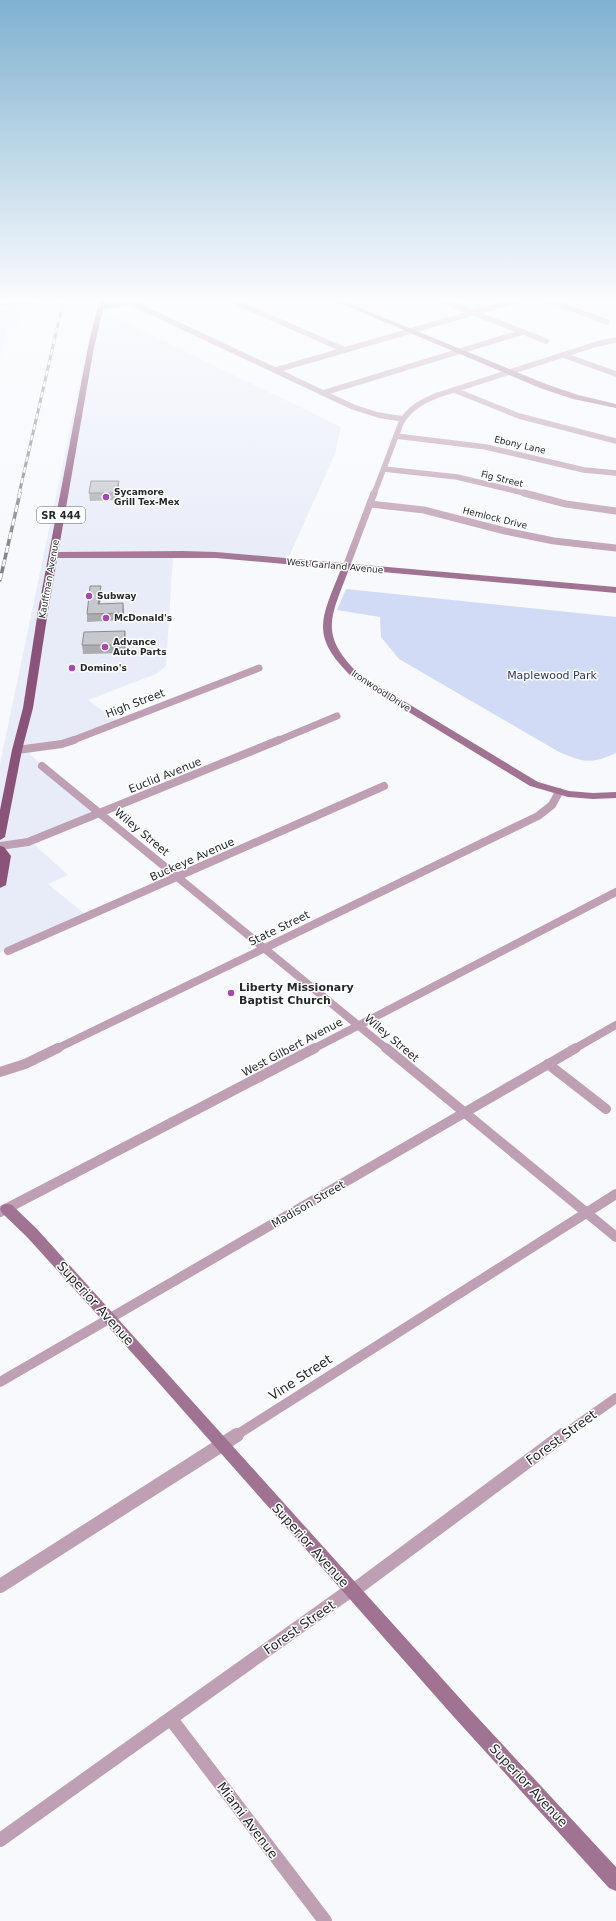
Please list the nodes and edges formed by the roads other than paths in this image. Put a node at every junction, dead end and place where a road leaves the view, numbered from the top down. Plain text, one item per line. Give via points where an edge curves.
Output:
1 (84, 388) edge
2 (314, 388) edge
3 (337, 388) edge
4 (461, 388) edge
5 (548, 388) edge
6 (454, 390) junction
7 (323, 392) junction
8 (616, 406) edge
9 (403, 419) junction
10 (396, 436) junction
11 (616, 441) edge
12 (384, 469) junction
13 (616, 473) edge
14 (370, 504) junction
15 (616, 511) edge
16 (616, 548) edge
17 (54, 555) junction
18 (346, 567) junction
19 (616, 590) edge
20 (259, 668) dead end
21 (337, 716) dead end
22 (17, 750) junction
23 (42, 766) dead end
24 (384, 786) dead end
25 (559, 792) junction
26 (616, 794) edge
27 (100, 813) junction
28 (0, 837) edge
29 (0, 847) edge
30 (177, 877) junction
31 (0, 885) edge
32 (616, 892) edge
33 (264, 948) junction
34 (8, 952) dead end
35 (616, 1025) edge
36 (359, 1026) junction
37 (548, 1064) junction
38 (0, 1072) edge
39 (606, 1109) dead end
40 (464, 1113) junction
41 (616, 1194) edge
42 (4, 1210) edge
43 (586, 1212) junction
44 (616, 1237) edge
45 (109, 1319) junction
46 (0, 1382) edge
47 (616, 1398) edge
48 (221, 1444) junction
49 (0, 1586) edge
50 (353, 1591) junction
51 (171, 1718) junction
52 (0, 1840) edge
53 (616, 1881) edge
54 (325, 1921) edge

1 - 17 main road, Kauffman Avenue / SR 444
2 - 7 street
3 - 7 street
4 - 6 street
5 - 8 street
6 - 9 street via 422,403
6 - 11 street via 519,416
7 - 9 street via 368,412
9 - 10 street, Ironwood Drive
10 - 12 street, Ironwood Drive
10 - 13 street, Ebony Lane via 486,447 584,470
12 - 14 street, Ironwood Drive
12 - 15 street, Fig Street via 457,478 566,504
14 - 16 street, Hemlock Drive via 424,510 554,541
14 - 18 street, Ironwood Drive
17 - 18 street, West Garland Avenue via 197,554
17 - 22 main road, Kauffman Avenue / SR 444 via 28,708
18 - 19 street, West Garland Avenue
18 - 25 street, Ironwood Drive via 326,619 330,647 342,664 364,683 527,781
20 - 22 street, High Street via 62,744
21 - 27 street, Euclid Avenue
22 - 28 main road, Kauffman Avenue / SR 444
23 - 27 street, Wiley Street
24 - 30 street, Buckeye Avenue
25 - 26 street, Ironwood Drive via 583,796
25 - 33 street, State Street via 552,805 538,816
27 - 29 street, Euclid Avenue via 28,842
27 - 30 street, Wiley Street
29 - 31 main road via 5,856
30 - 33 street, Wiley Street
30 - 34 street, Buckeye Avenue
32 - 36 street, West Gilbert Avenue
33 - 36 street, Wiley Street
33 - 38 street, State Street via 24,1064
35 - 37 street, Madison Street
36 - 40 street, Wiley Street
36 - 42 street, West Gilbert Avenue
37 - 39 street
37 - 40 street, Madison Street
40 - 43 street, Wiley Street
40 - 45 street, Madison Street
41 - 43 street, Vine Street
42 - 45 street, Superior Avenue via 32,1234
43 - 44 street, Wiley Street
43 - 48 street, Vine Street
45 - 46 street, Madison Street
45 - 48 street, Superior Avenue
47 - 50 street, Forest Street
48 - 49 street, Vine Street
48 - 50 street, Superior Avenue
50 - 51 street, Forest Street via 348,1592
50 - 53 street, Superior Avenue
51 - 52 street, Forest Street
51 - 54 street, Miami Avenue

